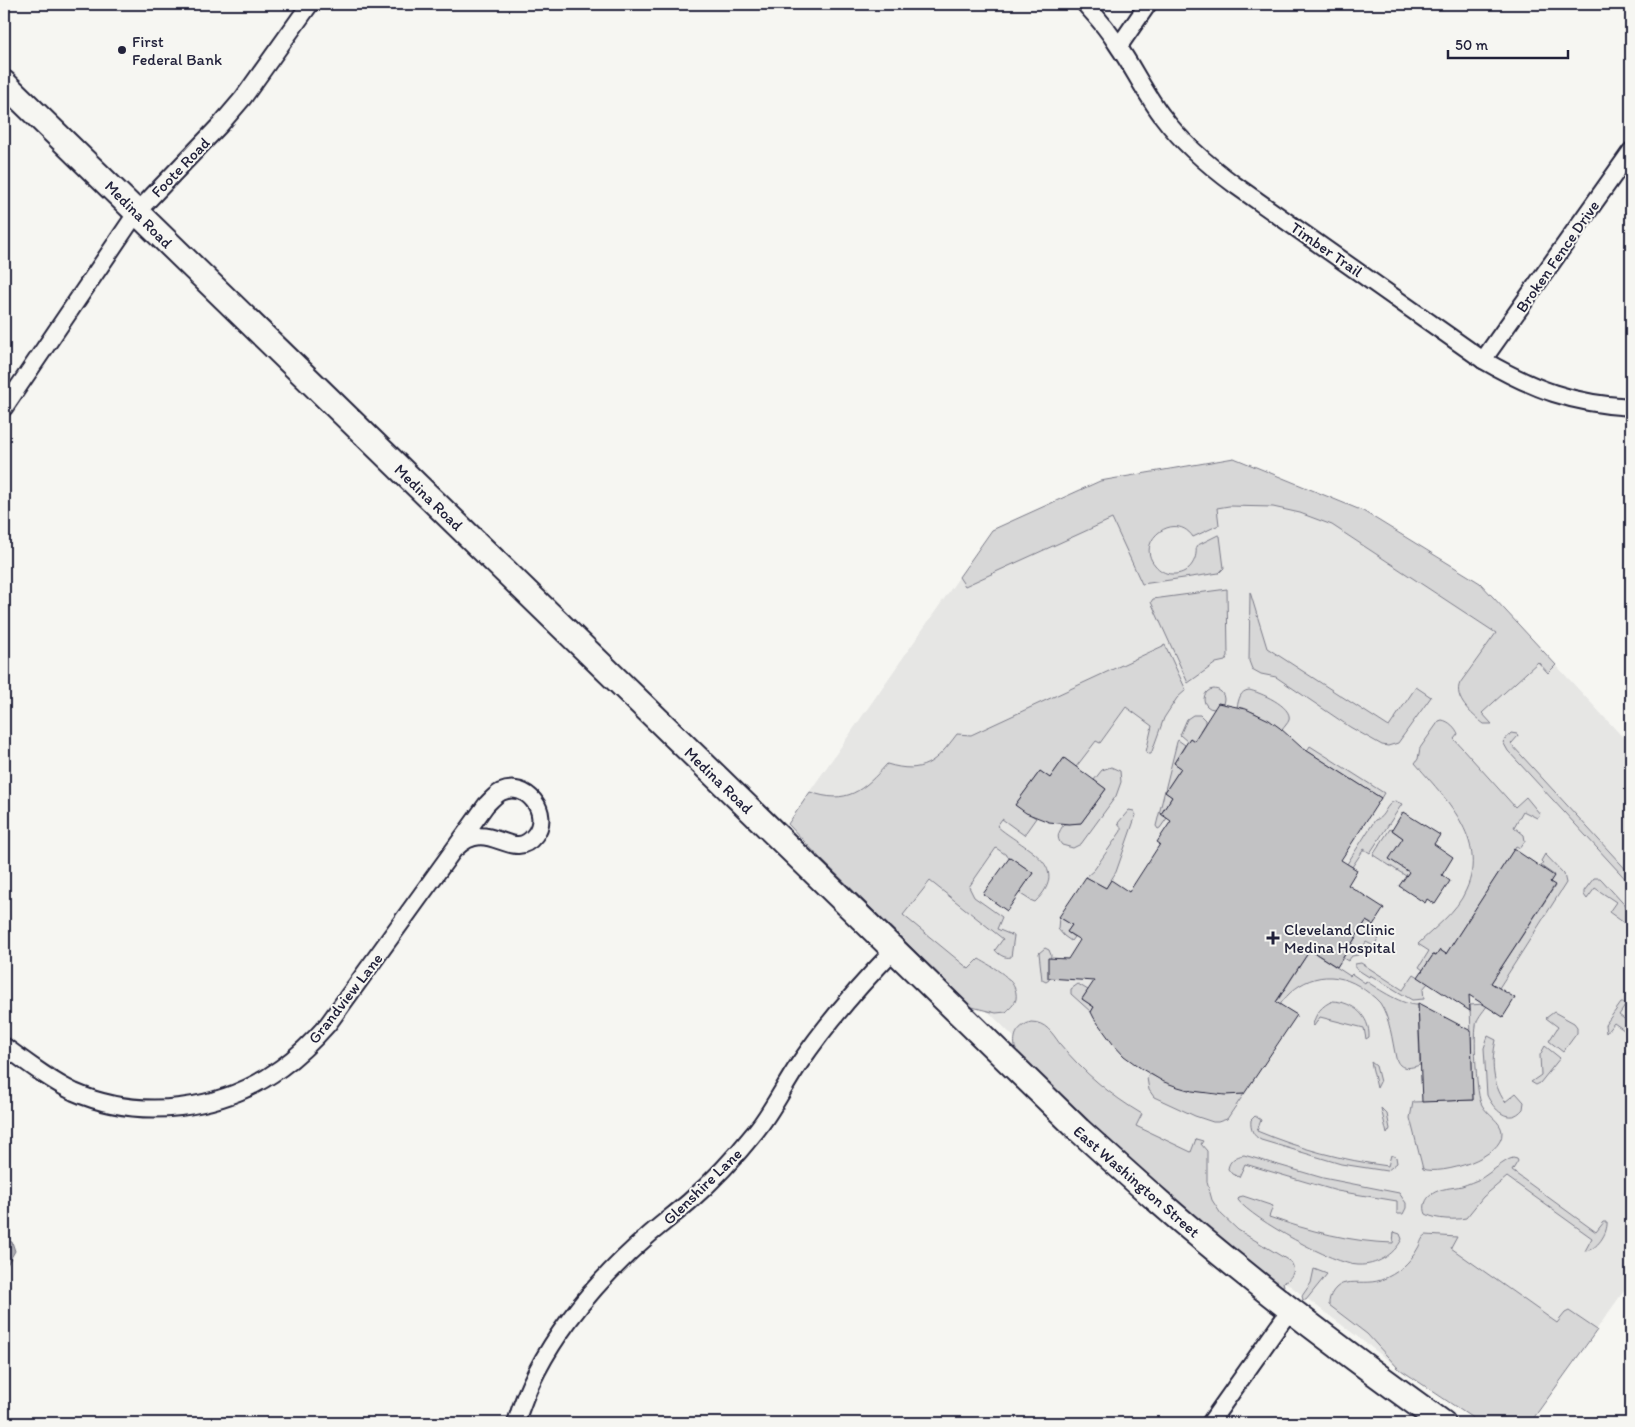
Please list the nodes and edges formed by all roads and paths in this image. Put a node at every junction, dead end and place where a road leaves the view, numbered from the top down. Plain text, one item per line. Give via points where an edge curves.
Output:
1 (310, 4) edge
2 (1085, 4) edge
3 (1148, 4) edge
4 (1119, 46) junction
5 (4, 83) edge
6 (1631, 151) edge
7 (137, 212) junction
8 (1484, 360) junction
9 (1631, 407) edge
10 (4, 408) edge
11 (456, 848) junction
12 (854, 911) joint
13 (894, 950) junction
14 (4, 1046) edge
15 (1290, 1310) junction
16 (516, 1423) edge
17 (1210, 1423) edge
18 (1443, 1423) edge

1 - 7 street, Foote Road via 243,98
2 - 4 street, Timber Trail
3 - 4 street
4 - 8 street, Timber Trail via 1163,117 1207,164
5 - 7 highway, Medina Road
6 - 8 street, Broken Fence Drive
7 - 10 street, Foote Road
7 - 12 highway, Medina Road
8 - 9 street, Timber Trail via 1512,377 1574,400
11 - 11 street, Grandview Lane via 473,835 485,835 506,844 526,842 540,826 538,806 523,792 502,792 486,805
11 - 14 street, Grandview Lane via 328,1024 307,1047 254,1085 202,1103 172,1108 123,1107 74,1091 47,1077
12 - 13 highway, East Washington Street
13 - 15 highway, East Washington Street via 1079,1130 1173,1214
13 - 16 street, Glenshire Lane via 832,1019 798,1065 769,1114 730,1161 631,1252 570,1319 535,1375
15 - 17 street
15 - 18 highway, East Washington Street

